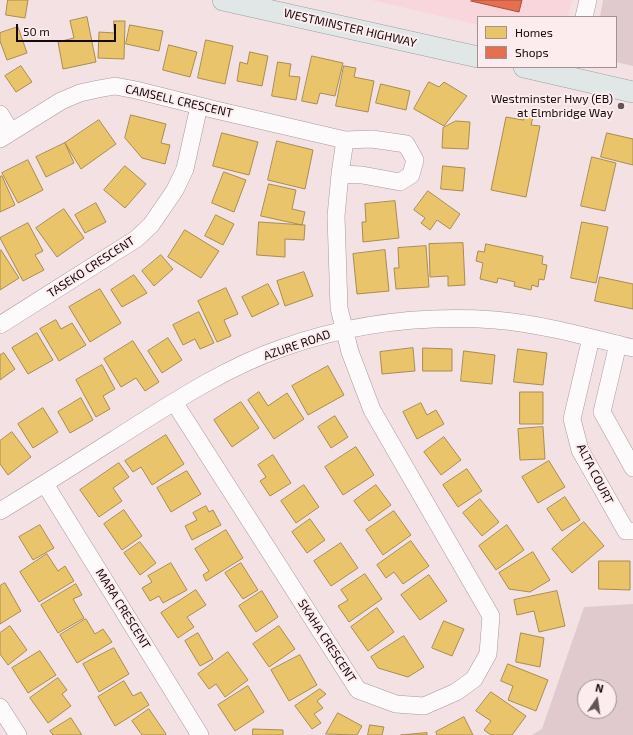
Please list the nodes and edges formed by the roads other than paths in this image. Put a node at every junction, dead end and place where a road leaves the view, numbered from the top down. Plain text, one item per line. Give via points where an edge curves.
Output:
1 (223, 0) edge
2 (588, 0) edge
3 (584, 16) edge
4 (477, 57) edge
5 (533, 68) edge
6 (571, 72) edge
7 (633, 92) edge
8 (199, 106) junction
9 (0, 114) edge
10 (6, 136) edge
11 (345, 140) junction
12 (340, 174) junction
13 (0, 325) edge
14 (344, 330) junction
15 (591, 338) junction
16 (625, 346) edge
17 (174, 402) junction
18 (633, 468) edge
19 (45, 484) junction
20 (0, 511) edge
21 (633, 531) edge
22 (0, 707) edge
23 (18, 735) edge
24 (200, 735) edge

1 - 4 main road, WESTMINSTER HIGHWAY
2 - 3 street
5 - 6 main road
6 - 7 main road
8 - 10 street, CAMSELL CRESCENT via 115,86 80,93 61,101
8 - 11 street, CAMSELL CRESCENT
8 - 13 street, TASEKO CRESCENT via 185,169 151,225 136,239
9 - 10 street
11 - 12 street
11 - 12 street, CAMSELL CRESCENT via 372,139 406,144 415,160 411,175 400,182
12 - 14 street via 336,216 337,268 339,308
14 - 15 street, AZURE ROAD via 413,320 464,318 530,325
14 - 17 street, AZURE ROAD via 280,348 232,370
14 - 17 street, SKAHA CRESCENT via 356,371 372,410 491,616 488,654 474,679 456,692 424,706 396,704 358,690
15 - 16 street, AZURE ROAD
15 - 21 street, ALTA COURT via 572,419 580,450 626,531
16 - 18 street via 602,412
17 - 19 street, AZURE ROAD
19 - 20 street, AZURE ROAD
19 - 24 street, MARA CRESCENT
22 - 23 street

